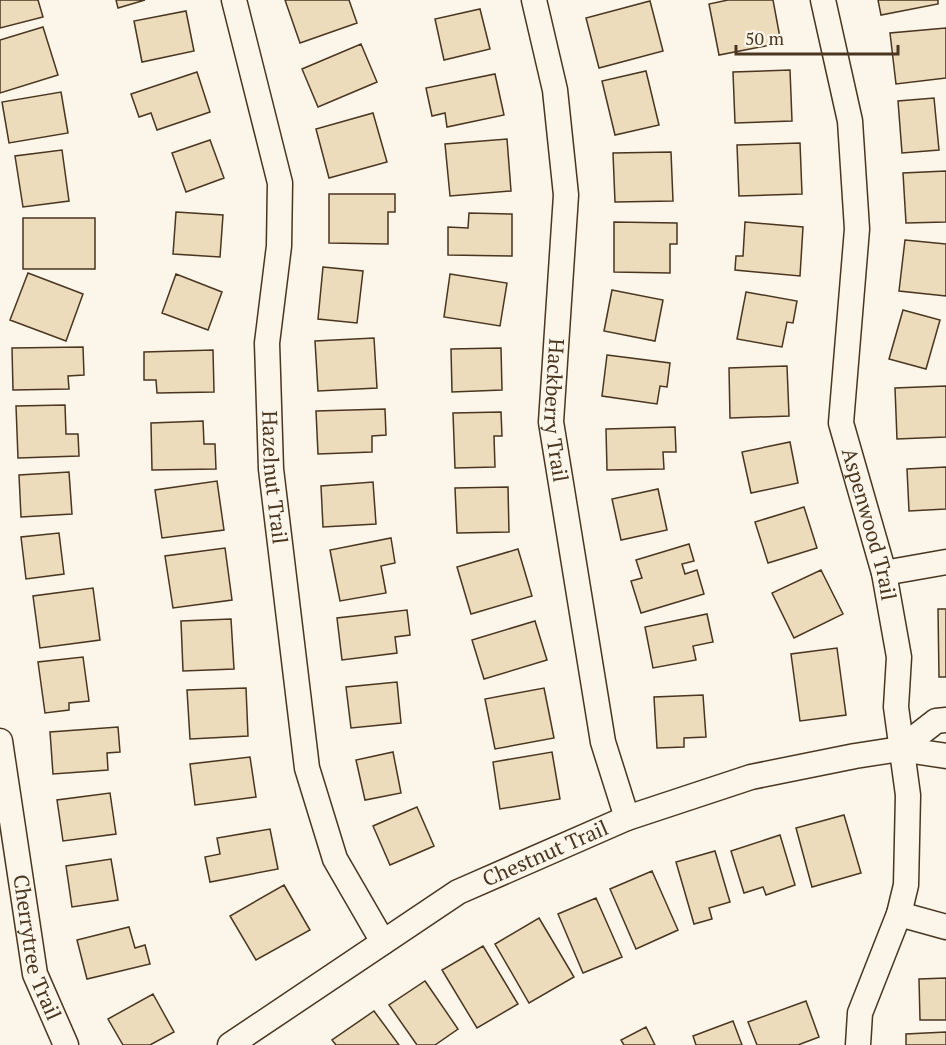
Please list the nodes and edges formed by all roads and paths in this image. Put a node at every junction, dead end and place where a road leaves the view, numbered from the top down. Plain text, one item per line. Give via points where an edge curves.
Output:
1 (234, 0) edge
2 (534, 0) edge
3 (823, 0) edge
4 (946, 562) edge
5 (884, 573) junction
6 (946, 720) edge
7 (0, 741) edge
8 (900, 749) junction
9 (946, 756) edge
10 (4, 790) edge
11 (627, 818) junction
12 (899, 914) junction
13 (946, 927) edge
14 (383, 942) junction
15 (66, 1045) edge
16 (230, 1045) edge
17 (858, 1045) edge

1 - 14 street, Hazelnut Trail via 280,183 279,246 267,343 271,469 307,768 334,859
2 - 11 street, Hackberry Trail via 555,90 566,195 551,422 603,742
3 - 5 street, Aspenwood Trail via 850,121 857,229 841,423
4 - 5 street
5 - 8 street, Aspenwood Trail via 899,657 896,707
6 - 8 street, Chestnut Trail via 936,721
7 - 10 street, Cherrytree Trail
8 - 9 street, Chestnut Trail
8 - 11 street, Chestnut Trail via 751,777
8 - 12 street, Aspenwood Trail via 908,795 908,849
10 - 15 street, Cherrytree Trail via 35,974
11 - 14 street, Chestnut Trail via 458,892
12 - 13 street
12 - 17 street, Aspenwood Trail via 860,1013
14 - 16 street, Chestnut Trail

